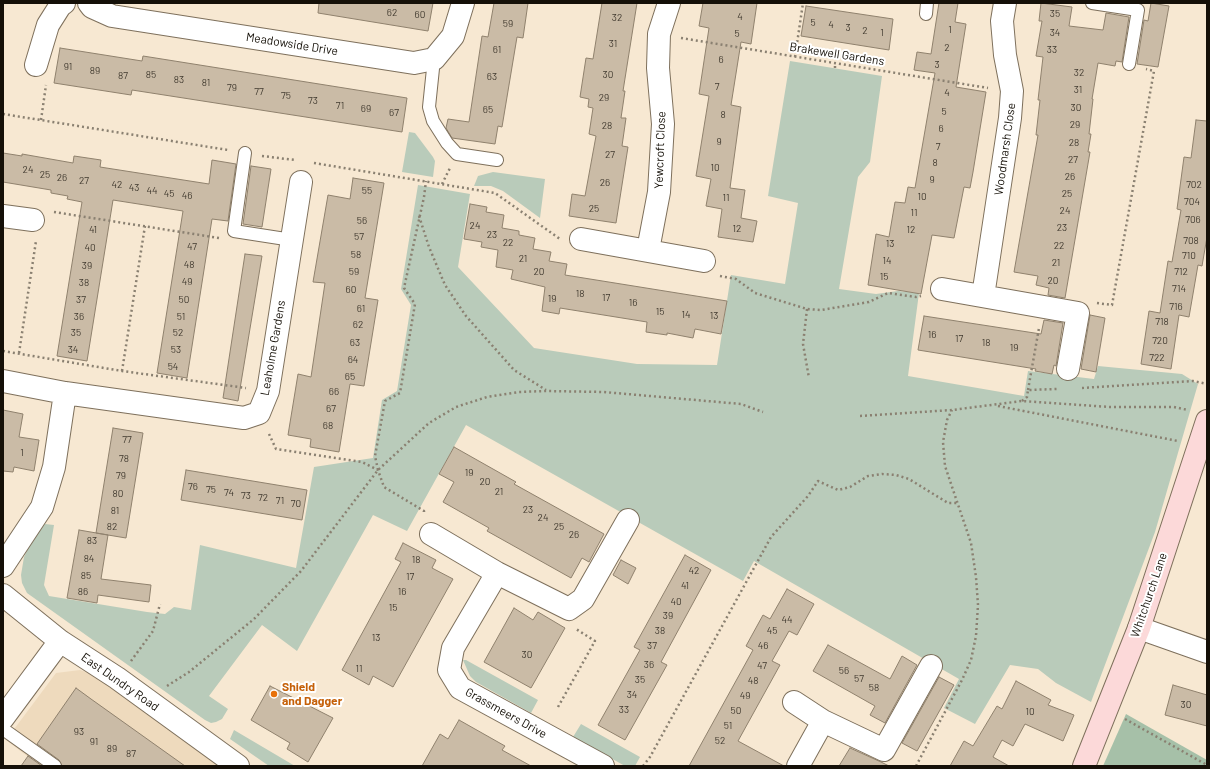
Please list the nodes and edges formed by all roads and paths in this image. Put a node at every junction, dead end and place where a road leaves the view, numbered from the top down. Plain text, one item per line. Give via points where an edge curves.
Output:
1 (64, 3) edge
2 (89, 3) edge
3 (463, 3) edge
4 (668, 3) edge
5 (803, 3) edge
6 (1005, 3) edge
7 (1092, 3) edge
8 (659, 34) junction
9 (795, 57) junction
10 (434, 59) junction
11 (36, 64) joint
12 (835, 64) junction
13 (1129, 64) joint
14 (835, 68) dead end
15 (1012, 91) junction
16 (41, 120) dead end
17 (245, 153) dead end
18 (497, 160) dead end
19 (426, 181) dead end
20 (301, 182) dead end
21 (3, 216) edge
22 (419, 216) junction
23 (33, 220) junction
24 (145, 226) junction
25 (234, 231) junction
26 (581, 239) dead end
27 (292, 240) junction
28 (648, 250) junction
29 (704, 261) joint
30 (942, 290) joint
31 (983, 296) junction
32 (1043, 306) junction
33 (807, 309) junction
34 (1078, 312) junction
35 (3, 351) edge
36 (19, 353) junction
37 (122, 371) junction
38 (809, 378) dead end
39 (1071, 379) joint
40 (3, 382) edge
41 (1207, 384) edge
42 (1059, 389) dead end
43 (1028, 390) junction
44 (268, 391) junction
45 (546, 391) junction
46 (65, 393) junction
47 (1022, 402) junction
48 (996, 405) junction
49 (952, 410) junction
50 (1188, 410) dead end
51 (763, 412) dead end
52 (259, 413) junction
53 (860, 416) dead end
54 (1207, 421) edge
55 (1200, 445) junction
56 (378, 470) junction
57 (958, 503) junction
58 (628, 520) dead end
59 (431, 534) joint
60 (3, 566) edge
61 (497, 572) junction
62 (3, 595) edge
63 (160, 604) dead end
64 (569, 609) junction
65 (1139, 628) junction
66 (60, 641) junction
67 (1207, 652) edge
68 (930, 666) dead end
69 (117, 678) junction
70 (146, 699) junction
71 (794, 702) dead end
72 (558, 707) dead end
73 (1107, 709) junction
74 (3, 718) edge
75 (823, 721) junction
76 (3, 729) edge
77 (1207, 765) edge
78 (55, 766) edge
79 (238, 766) edge
80 (603, 766) edge
81 (643, 766) edge
82 (798, 766) edge
83 (916, 766) edge
84 (1084, 766) edge

1 - 11 street via 48,25
2 - 10 street, Meadowside Drive via 92,7 112,16 414,63
3 - 10 street via 454,36
4 - 8 street, Yewcroft Close
5 - 9 path
6 - 15 street, Woodmarsh Close via 1002,21
7 - 13 lane via 1138,10
8 - 9 path, Brakewell Gardens
8 - 28 street, Yewcroft Close via 658,68 663,124 659,192
9 - 12 path, Brakewell Gardens
10 - 18 lane via 429,107 433,121 457,154
11 - 16 path via 47,77
12 - 14 path
12 - 15 path, Brakewell Gardens
13 - 34 path via 1154,72 1112,305 1087,301
15 - 31 street, Woodmarsh Close
17 - 25 lane
19 - 22 path
20 - 27 street, Leaholme Gardens
21 - 23 street
22 - 45 path via 445,285 466,316 514,370
22 - 56 path via 404,288 415,304 400,393 385,401 376,456
23 - 24 path via 40,210
23 - 36 path via 37,234
24 - 25 path via 222,239
24 - 37 path
25 - 27 lane
26 - 28 street
27 - 44 street, Leaholme Gardens
28 - 29 street
29 - 33 path via 711,274 736,279 755,293
30 - 31 street
30 - 33 path via 916,297 888,293 869,302 821,310
31 - 32 street
32 - 34 street
32 - 43 path
33 - 38 path via 803,344
34 - 39 street
35 - 36 path
36 - 37 path
37 - 44 path
39 - 41 path via 1193,381
40 - 46 street
42 - 43 path
43 - 47 path via 1027,397
44 - 52 street, Leaholme Gardens
45 - 51 path via 604,392 741,404
45 - 56 path via 487,397 456,407 429,423
46 - 52 street via 244,418
46 - 60 street via 54,468 42,507
47 - 48 path
47 - 50 path via 1110,407 1174,407
48 - 49 path
48 - 55 path
49 - 53 path
49 - 57 path via 947,420 943,442 946,466
52 - 56 path via 276,449 362,462
54 - 55 street, Whitchurch Lane
55 - 65 street, Whitchurch Lane
56 - 59 path via 384,487 424,511
56 - 70 path via 301,571 254,619 189,672
57 - 81 path via 948,503 896,474 868,476 850,487 838,490 818,481 771,537
57 - 83 path via 971,543 976,577 976,636 971,660 962,680
58 - 64 street via 583,599
59 - 61 street
61 - 64 street
61 - 80 street, Grassmeers Drive via 453,648 449,670 460,688
62 - 66 street, East Dundry Road
63 - 69 path via 153,631
64 - 72 path via 577,630 595,641
65 - 67 street
65 - 73 street, Whitchurch Lane
66 - 69 street, East Dundry Road
66 - 74 street
68 - 75 street via 884,750
69 - 70 street, East Dundry Road
70 - 79 street, East Dundry Road
71 - 75 street
73 - 77 path
73 - 84 street, Whitchurch Lane
75 - 82 street
76 - 78 lane

